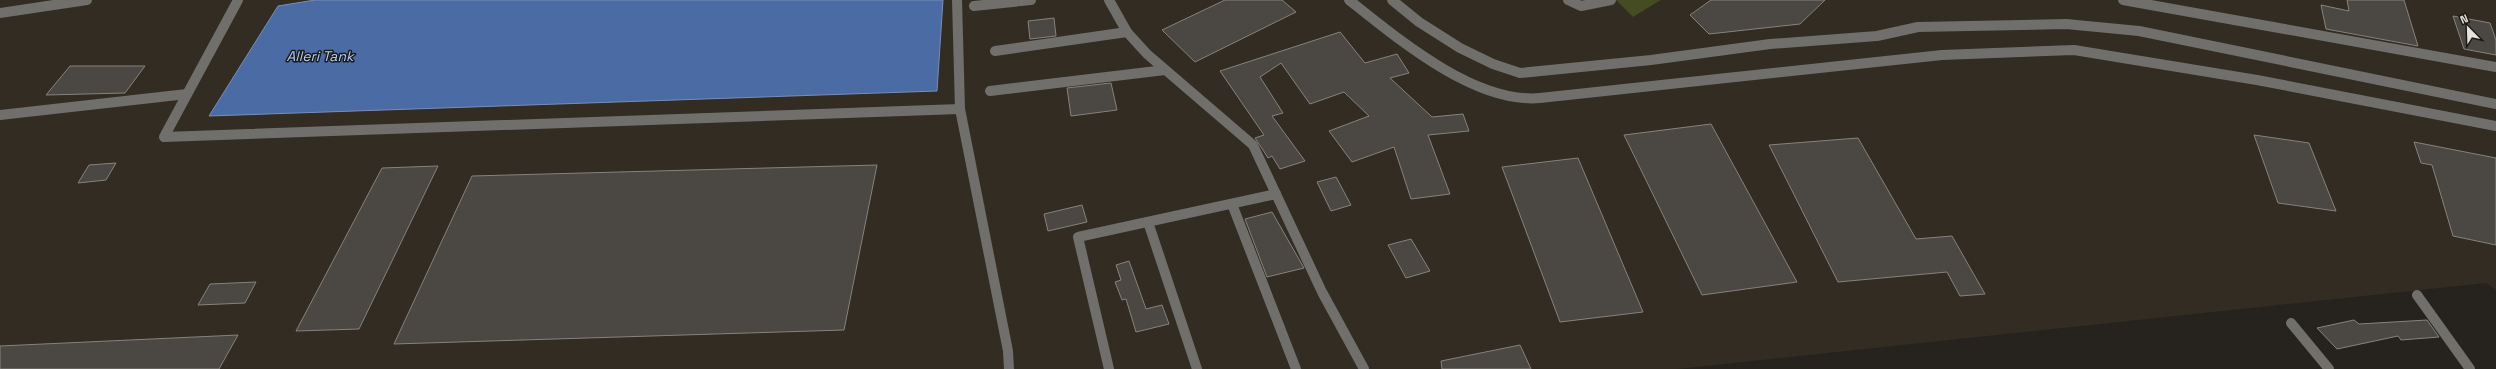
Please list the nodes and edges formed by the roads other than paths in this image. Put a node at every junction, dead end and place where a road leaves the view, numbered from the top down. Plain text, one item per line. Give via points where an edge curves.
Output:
1 (87, 0) edge
2 (238, 0) edge
3 (958, 0) edge
4 (1031, 0) edge
5 (1109, 0) edge
6 (1349, 0) edge
7 (1392, 0) edge
8 (1568, 0) edge
9 (1611, 0) edge
10 (2123, 0) edge
11 (974, 6) dead end
12 (0, 13) edge
13 (1127, 32) junction
14 (995, 51) dead end
15 (2496, 67) edge
16 (1165, 70) junction
17 (990, 91) dead end
18 (187, 94) junction
19 (2496, 104) edge
20 (960, 108) junction
21 (0, 115) edge
22 (2496, 126) edge
23 (1276, 194) junction
24 (1232, 204) junction
25 (1148, 222) junction
26 (2417, 294) dead end
27 (2291, 323) dead end
28 (1009, 369) edge
29 (1109, 369) edge
30 (1197, 369) edge
31 (1296, 369) edge
32 (1364, 369) edge
33 (2329, 369) edge
34 (2470, 369) edge

1 - 12 street
2 - 18 street
3 - 20 street
4 - 11 street
5 - 13 street
6 - 22 street via 1406,43 1446,68 1484,88 1516,98 1942,55 2074,50 2242,77
7 - 19 street via 1419,22 1460,48 1493,64 1520,73 1651,60 1770,44 1877,36 1918,26 2066,24 2139,31
8 - 9 street via 1581,6
10 - 15 street
13 - 14 street
13 - 16 street
16 - 17 street
16 - 23 street via 1253,145
18 - 20 street via 164,137
18 - 21 street
20 - 28 street via 1008,351
23 - 24 street
23 - 32 street via 1322,292
24 - 25 street
24 - 31 street
25 - 29 street via 1078,237
25 - 30 street
26 - 34 street
27 - 33 street

